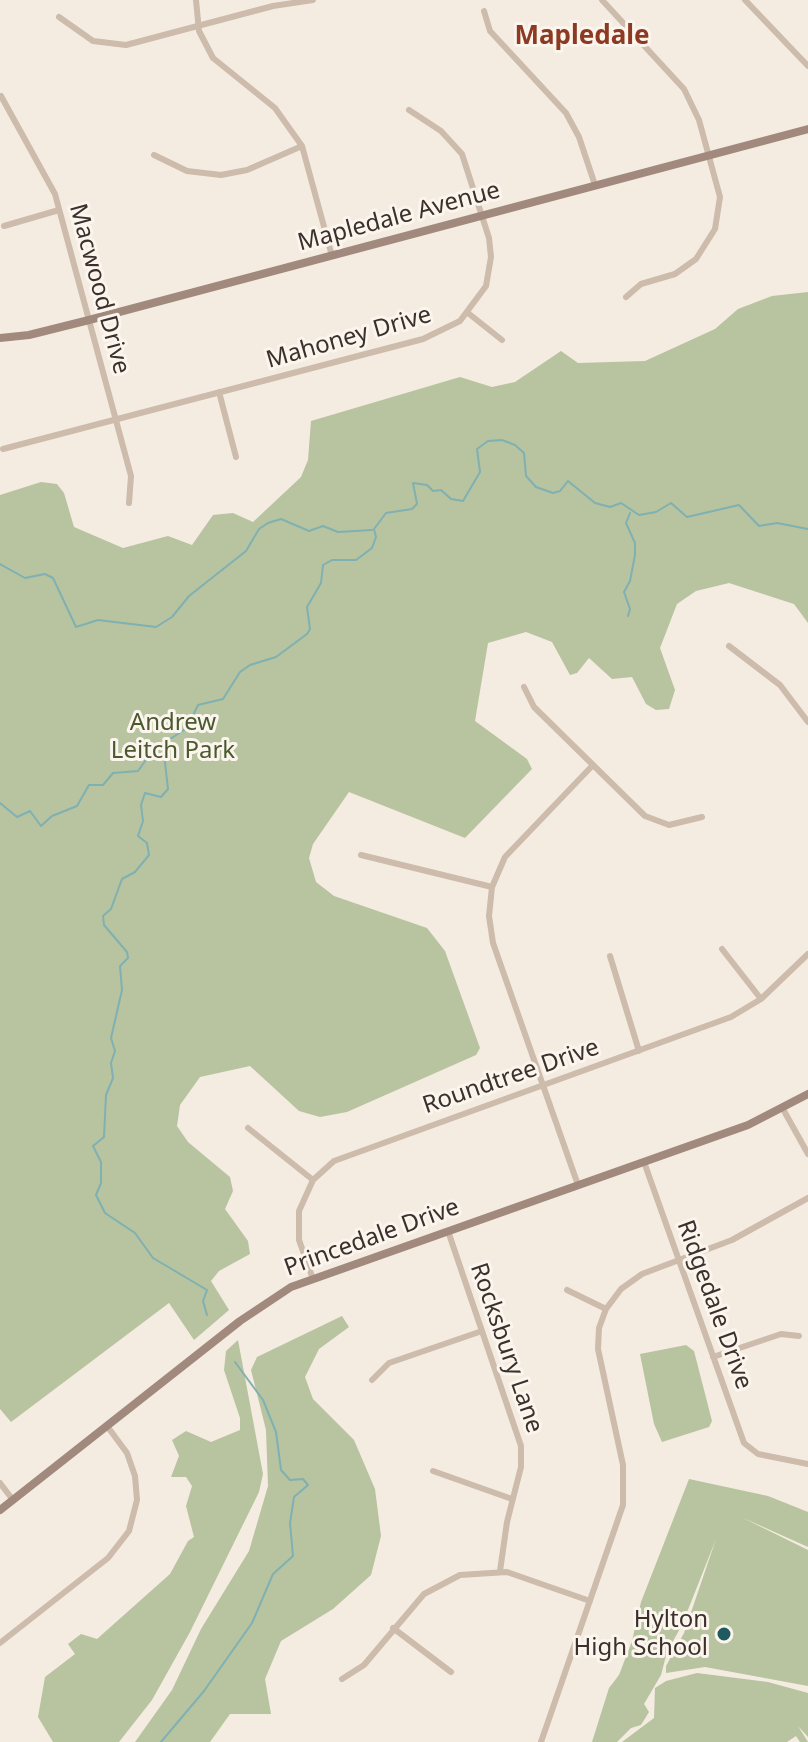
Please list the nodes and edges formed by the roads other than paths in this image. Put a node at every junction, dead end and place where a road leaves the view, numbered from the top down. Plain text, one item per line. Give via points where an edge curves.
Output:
1 (196, 0) edge
2 (313, 0) edge
3 (602, 0) edge
4 (745, 0) edge
5 (484, 11) dead end
6 (59, 17) dead end
7 (198, 27) junction
8 (808, 66) edge
9 (1, 96) edge
10 (409, 110) dead end
11 (808, 129) edge
12 (302, 146) junction
13 (154, 155) dead end
14 (709, 155) junction
15 (595, 185) junction
16 (59, 210) junction
17 (482, 216) junction
18 (4, 226) dead end
19 (332, 256) junction
20 (626, 297) dead end
21 (468, 313) junction
22 (89, 320) junction
23 (0, 338) edge
24 (502, 340) dead end
25 (219, 392) junction
26 (116, 419) junction
27 (3, 449) dead end
28 (236, 457) dead end
29 (129, 503) dead end
30 (729, 646) dead end
31 (524, 687) dead end
32 (808, 722) edge
33 (593, 765) junction
34 (702, 817) dead end
35 (361, 855) dead end
36 (492, 887) junction
37 (722, 949) dead end
38 (808, 954) edge
39 (610, 956) dead end
40 (761, 999) junction
41 (639, 1051) junction
42 (543, 1086) junction
43 (808, 1094) edge
44 (783, 1109) junction
45 (248, 1128) dead end
46 (808, 1154) edge
47 (644, 1162) junction
48 (313, 1180) junction
49 (578, 1185) junction
50 (808, 1198) edge
51 (448, 1231) junction
52 (679, 1260) junction
53 (313, 1279) junction
54 (567, 1290) dead end
55 (606, 1309) junction
56 (482, 1331) junction
57 (799, 1336) dead end
58 (713, 1357) junction
59 (372, 1380) dead end
60 (107, 1426) junction
61 (808, 1464) edge
62 (433, 1471) dead end
63 (0, 1483) edge
64 (512, 1499) junction
65 (13, 1500) junction
66 (0, 1510) edge
67 (500, 1571) junction
68 (590, 1601) junction
69 (393, 1628) junction
70 (0, 1643) edge
71 (451, 1672) dead end
72 (342, 1679) dead end
73 (541, 1742) edge

1 - 7 street
2 - 7 street
3 - 14 street via 684,89
4 - 8 street
5 - 15 street via 490,31 566,113
6 - 7 street via 87,38 117,45
7 - 12 street via 213,58 275,108
9 - 16 street, Macwood Drive via 51,184
10 - 17 street, Mahoney Drive via 441,131 462,154
11 - 14 street, Mapledale Avenue
12 - 13 street via 247,170 221,175 187,171
12 - 19 street
14 - 15 street, Mapledale Avenue
14 - 20 street via 720,197 711,240 686,268 641,284
15 - 17 street, Mapledale Avenue
16 - 18 street
16 - 22 street, Macwood Drive
17 - 19 street, Mapledale Avenue
17 - 21 street, Mahoney Drive via 490,269 483,292
19 - 22 street, Mapledale Avenue
21 - 24 street
21 - 25 street, Mahoney Drive via 449,329 423,339
22 - 23 street, Mapledale Avenue
22 - 26 street, Macwood Drive
25 - 26 street, Mahoney Drive
25 - 28 street
26 - 27 street, Mahoney Drive
26 - 29 street, Macwood Drive via 131,476
30 - 32 street via 780,685
31 - 33 street via 534,707
33 - 34 street via 650,820 674,825
33 - 36 street via 509,852
35 - 36 street
36 - 42 street via 493,943
37 - 40 street
38 - 40 street, Roundtree Drive
39 - 41 street
40 - 41 street, Roundtree Drive via 731,1017
41 - 42 street, Roundtree Drive
42 - 48 street, Roundtree Drive via 345,1155
42 - 49 street
43 - 44 street, Princedale Drive
44 - 46 street
44 - 47 street, Princedale Drive
45 - 48 street
47 - 49 street, Princedale Drive
47 - 52 street, Ridgedale Drive
48 - 53 street via 298,1222
49 - 51 street, Princedale Drive
50 - 52 street via 732,1240
51 - 53 street, Princedale Drive
51 - 56 street, Rocksbury Lane
52 - 55 street via 631,1280
52 - 58 street, Ridgedale Drive
53 - 60 street, Princedale Drive via 263,1303
54 - 55 street
55 - 68 street via 598,1349 625,1492
56 - 59 street via 389,1363
56 - 64 street, Rocksbury Lane via 521,1446
57 - 58 street via 776,1335
58 - 61 street, Ridgedale Drive via 742,1440 758,1454
60 - 65 street, Princedale Drive
60 - 70 street via 127,1453 135,1476 137,1500 129,1531 108,1558
62 - 64 street
63 - 65 street
64 - 67 street, Rocksbury Lane
65 - 66 street, Princedale Drive
67 - 68 street
67 - 69 street via 467,1573 438,1584
68 - 73 street
69 - 71 street
69 - 72 street via 364,1665

